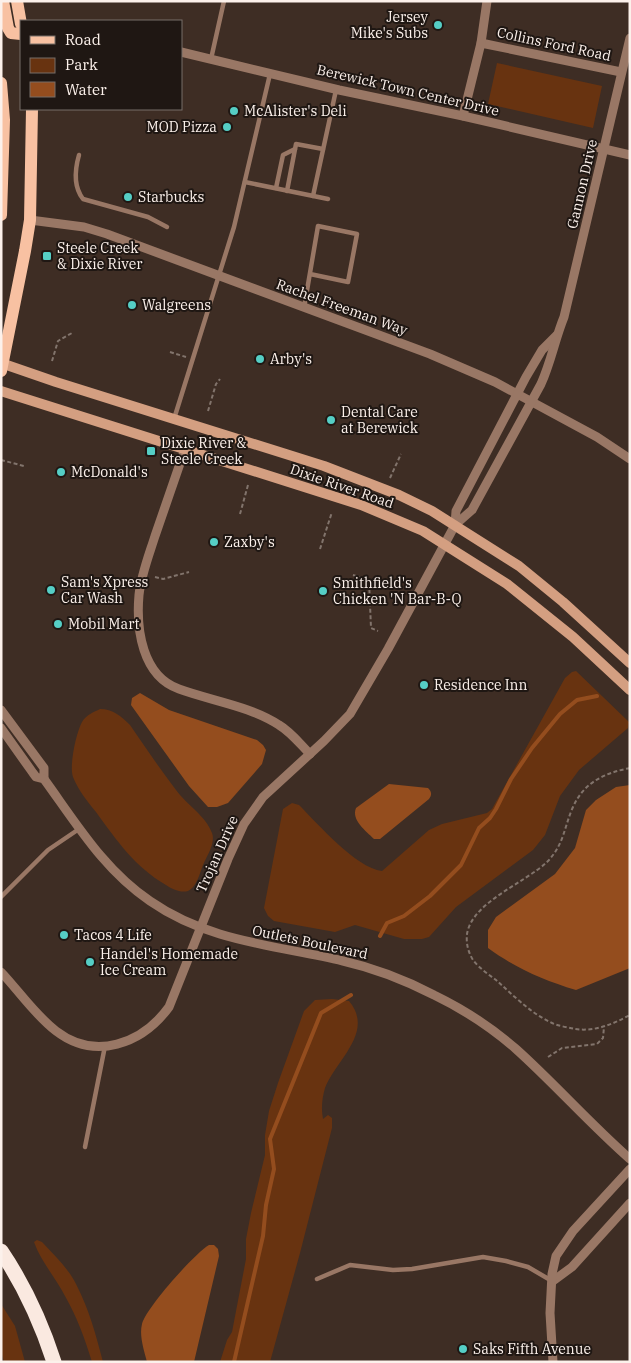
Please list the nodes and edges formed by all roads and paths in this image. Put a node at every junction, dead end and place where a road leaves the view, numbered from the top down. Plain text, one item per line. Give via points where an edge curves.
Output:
1 (3, 1) edge
2 (17, 1) edge
3 (224, 1) edge
4 (487, 1) edge
5 (20, 20) edge
6 (20, 34) edge
7 (630, 38) edge
8 (481, 43) junction
9 (182, 52) edge
10 (211, 59) junction
11 (620, 72) junction
12 (270, 73) junction
13 (1, 83) edge
14 (336, 89) junction
15 (32, 110) edge
16 (463, 116) junction
17 (295, 149) junction
18 (323, 149) junction
19 (604, 150) junction
20 (79, 155) dead end
21 (630, 155) edge
22 (245, 182) junction
23 (276, 188) junction
24 (287, 191) junction
25 (313, 196) junction
26 (328, 199) dead end
27 (1, 215) edge
28 (30, 220) junction
29 (167, 227) dead end
30 (310, 274) junction
31 (218, 276) junction
32 (304, 308) junction
33 (72, 333) dead end
34 (557, 335) junction
35 (170, 352) dead end
36 (186, 357) dead end
37 (52, 361) dead end
38 (2, 366) edge
39 (220, 379) dead end
40 (1, 392) edge
41 (517, 395) junction
42 (531, 402) junction
43 (208, 411) dead end
44 (174, 419) junction
45 (185, 449) junction
46 (401, 454) dead end
47 (630, 459) edge
48 (1, 460) edge
49 (24, 466) dead end
50 (390, 478) dead end
51 (248, 485) dead end
52 (332, 512) dead end
53 (240, 514) dead end
54 (453, 529) junction
55 (445, 544) junction
56 (320, 548) dead end
57 (190, 572) dead end
58 (354, 575) dead end
59 (156, 577) dead end
60 (378, 630) dead end
61 (630, 663) edge
62 (630, 690) edge
63 (1, 710) edge
64 (1, 728) edge
65 (310, 754) junction
66 (630, 768) edge
67 (44, 779) junction
68 (79, 828) junction
69 (1, 897) edge
70 (200, 928) junction
71 (1, 972) edge
72 (630, 1016) edge
73 (604, 1027) junction
74 (105, 1045) junction
75 (548, 1057) dead end
76 (85, 1147) dead end
77 (630, 1159) edge
78 (630, 1168) edge
79 (630, 1203) edge
80 (1, 1251) edge
81 (317, 1279) dead end
82 (553, 1282) junction
83 (54, 1362) edge
84 (554, 1362) edge

1 - 6 main road via 8,28 11,33
2 - 5 main road
3 - 10 lane
4 - 8 street
7 - 11 street, Gannon Drive
8 - 11 street, Collins Ford Road
8 - 16 street
9 - 10 street, Berewick Town Center Drive
10 - 12 street, Berewick Town Center Drive
11 - 19 street, Gannon Drive
12 - 14 street, Berewick Town Center Drive
12 - 22 lane
13 - 27 main road via 4,120
14 - 16 street, Berewick Town Center Drive
14 - 18 lane
15 - 28 main road
16 - 19 street, Berewick Town Center Drive
17 - 18 lane via 296,144
17 - 23 lane via 283,155
17 - 24 lane
18 - 25 lane
19 - 21 street, Berewick Town Center Drive
19 - 34 street, Gannon Drive
20 - 29 lane via 76,184 83,199 148,217
22 - 23 lane
22 - 31 lane
23 - 24 lane
24 - 25 lane
25 - 26 lane
28 - 31 street, Rachel Freeman Way via 92,229
28 - 38 main road
30 - 30 lane via 318,226 357,234 348,282
30 - 32 lane
31 - 32 street, Rachel Freeman Way
31 - 44 lane
32 - 41 street, Rachel Freeman Way via 430,354
33 - 37 path via 58,341
34 - 41 street, Gannon Drive via 542,350
34 - 42 street, Gannon Drive via 550,364
35 - 36 path
38 - 44 street, Dixie River Road
39 - 43 path
40 - 45 street, Dixie River Road
41 - 42 street, Rachel Freeman Way
41 - 54 street, Gannon Drive via 456,511
42 - 47 street, Rachel Freeman Way
42 - 54 street, Gannon Drive via 472,510
44 - 54 street, Dixie River Road via 324,466 432,511
45 - 55 street, Dixie River Road via 361,505 423,531
45 - 65 street via 139,593 145,654 168,684 259,714 281,726
46 - 50 path
48 - 49 path
51 - 53 path
52 - 56 path
54 - 55 street, Trojan Drive
54 - 61 street, Dixie River Road via 519,566
55 - 62 street, Dixie River Road via 507,584 573,637
55 - 65 street, Trojan Drive via 350,714
57 - 59 path via 163,579
58 - 60 path via 369,580 370,628
63 - 67 street, Outlets Boulevard via 44,768
64 - 67 street, Outlets Boulevard via 32,773
65 - 70 street, Trojan Drive via 263,797 250,814
66 - 73 path via 603,776 583,792 572,808 565,835 554,853 533,873 481,909 467,935 470,954 478,965 543,1019 577,1029
67 - 68 street, Outlets Boulevard
68 - 69 lane via 48,850
68 - 70 street, Outlets Boulevard via 109,866 139,892
70 - 74 street, Trojan Drive via 172,1001 162,1017 137,1037
70 - 77 street, Outlets Boulevard via 244,942 367,967 436,995 514,1048
71 - 74 street, Trojan Drive via 59,1033 76,1041
72 - 73 path
73 - 75 path via 597,1044 562,1048
74 - 76 lane
78 - 82 street via 566,1240 556,1256
79 - 82 street via 572,1267
80 - 83 highway via 27,1294
81 - 82 lane via 350,1265 412,1269 483,1257 528,1267
82 - 84 street via 550,1313

